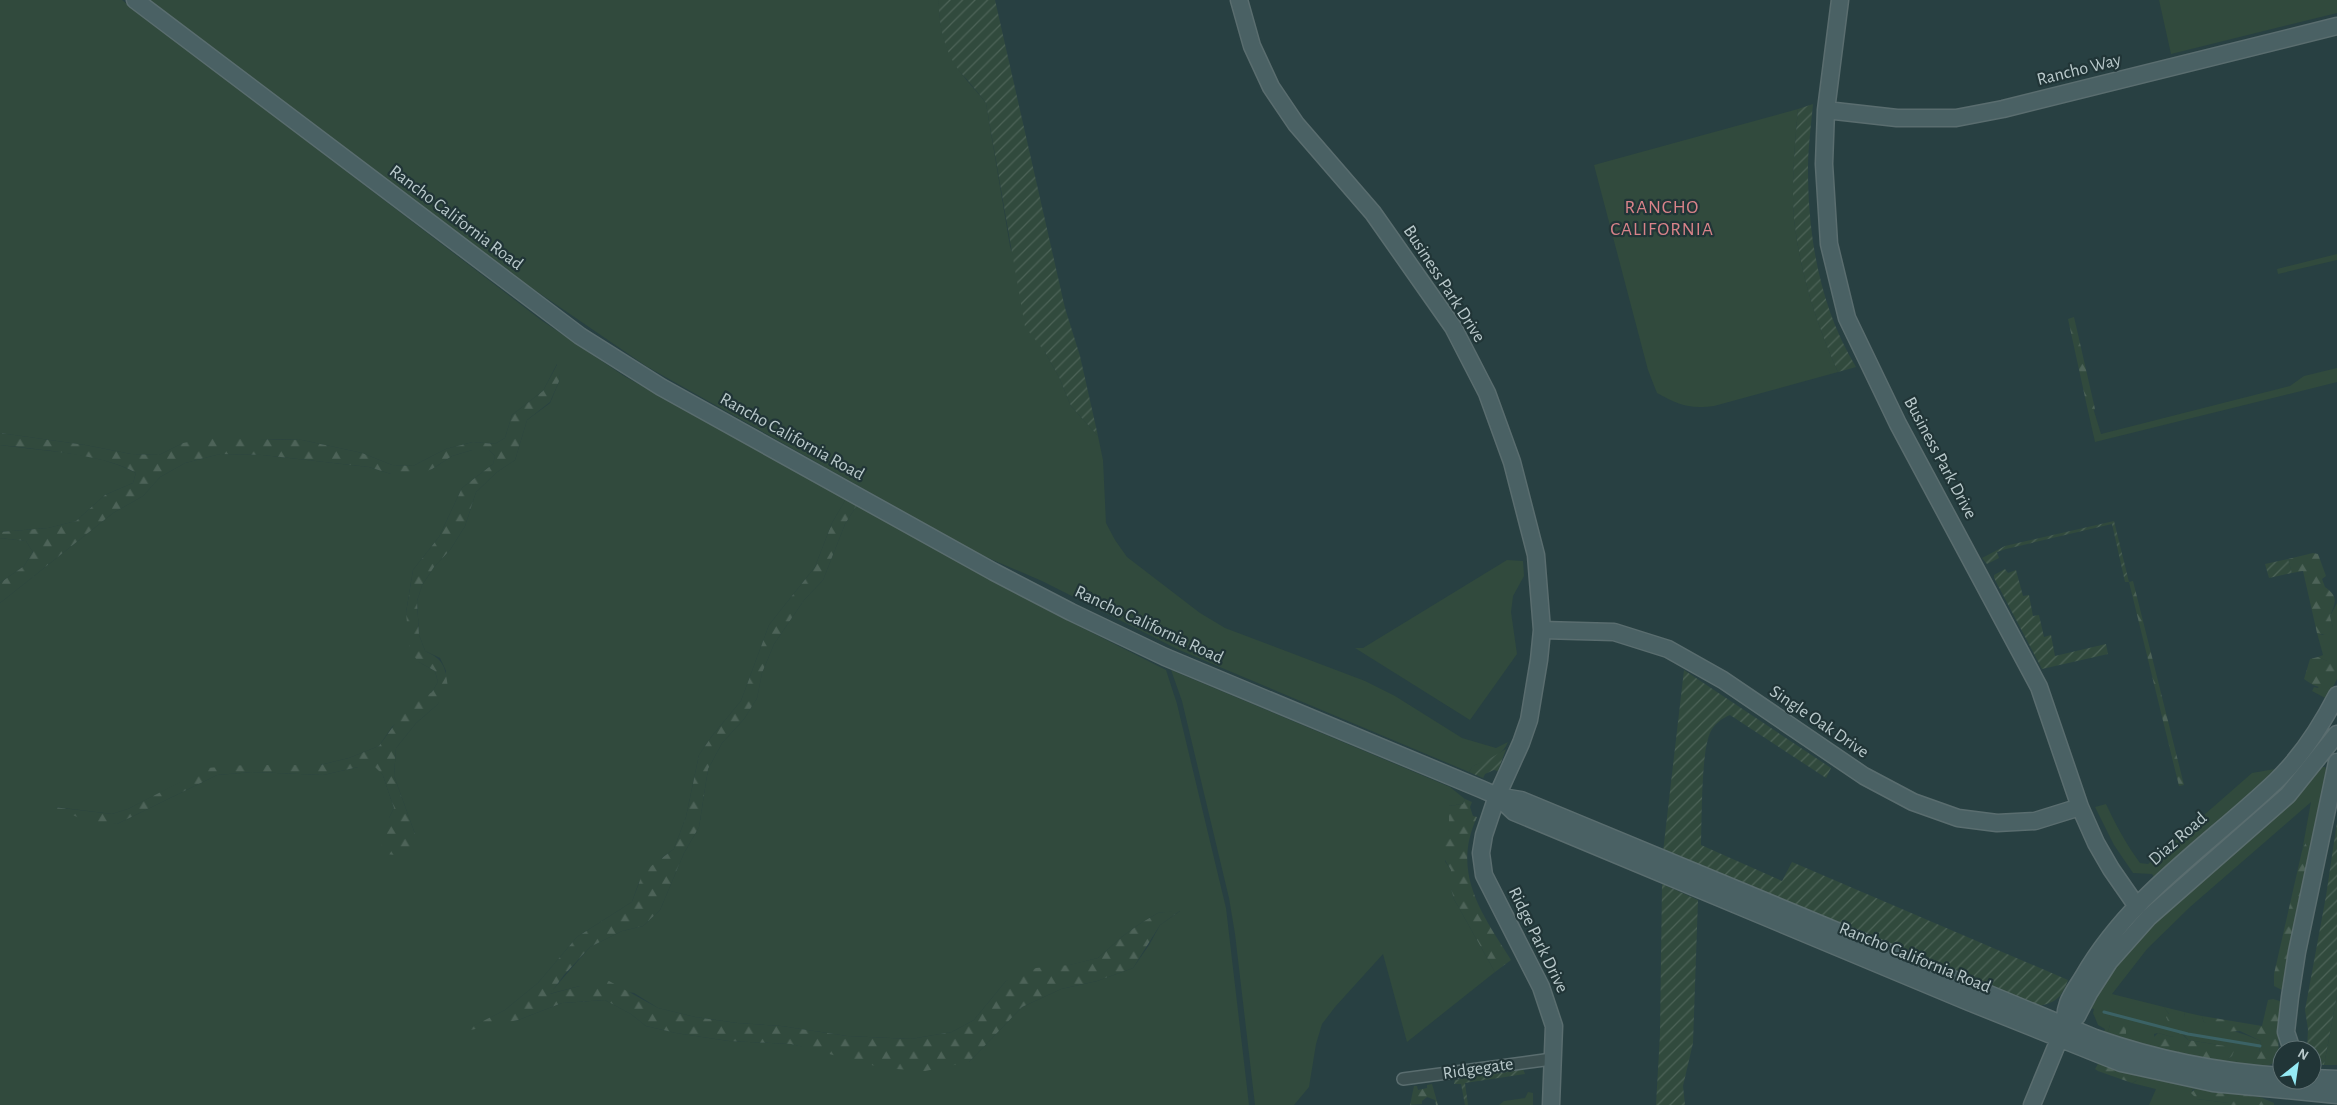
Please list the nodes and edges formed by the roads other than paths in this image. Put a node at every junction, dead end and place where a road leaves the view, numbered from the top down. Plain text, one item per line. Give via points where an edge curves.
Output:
1 (135, 0) edge
2 (1239, 0) edge
3 (1840, 0) edge
4 (2337, 26) edge
5 (1826, 110) junction
6 (1542, 630) junction
7 (2337, 695) edge
8 (2337, 734) edge
9 (2337, 762) edge
10 (1497, 796) junction
11 (2080, 807) junction
12 (2136, 904) junction
13 (2062, 1032) junction
14 (2289, 1040) edge
15 (1552, 1059) junction
16 (2272, 1075) edge
17 (1403, 1079) dead end
18 (2337, 1080) edge
19 (2322, 1081) edge
20 (2272, 1084) edge
21 (2322, 1085) edge
22 (2337, 1095) edge
23 (1551, 1105) edge
24 (2032, 1105) edge

1 - 10 main road, Rancho California Road via 580,336 661,388 994,572 1165,658
2 - 6 main road, Business Park Drive via 1252,46 1270,87 1296,124 1373,213 1416,273 1453,327 1487,393 1512,462 1536,555
3 - 5 main road, Business Park Drive
4 - 5 main road, Rancho Way via 1956,118 1897,118
5 - 11 main road, Business Park Drive via 1824,164 1829,244 1847,318 1898,424 2039,687
6 - 10 main road, Business Park Drive via 1529,720
6 - 11 main road, Single Oak Drive via 1614,632 1668,649 1724,680 1864,776 1913,802 1958,818 1997,823 2035,821
7 - 12 main road, Diaz Road via 2310,741 2277,780
8 - 13 main road via 2288,795 2148,916 2109,962 2077,1016
9 - 14 main road via 2293,979 2286,1032
10 - 13 main road, Rancho California Road via 1514,812
10 - 15 main road, Ridge Park Drive via 1481,853 1484,875 1541,986 1554,1026
11 - 12 main road, Business Park Drive via 2111,869
12 - 13 main road, Diaz Road via 2093,958 2064,1010
13 - 16 main road, Rancho California Road via 2095,1038 2150,1055
13 - 20 main road, Rancho California Road via 2121,1063 2230,1086
13 - 24 main road
15 - 17 street, Ridgegate
15 - 23 main road, Ridge Park Drive
18 - 19 main road, Rancho California Road
21 - 22 main road, Rancho California Road

